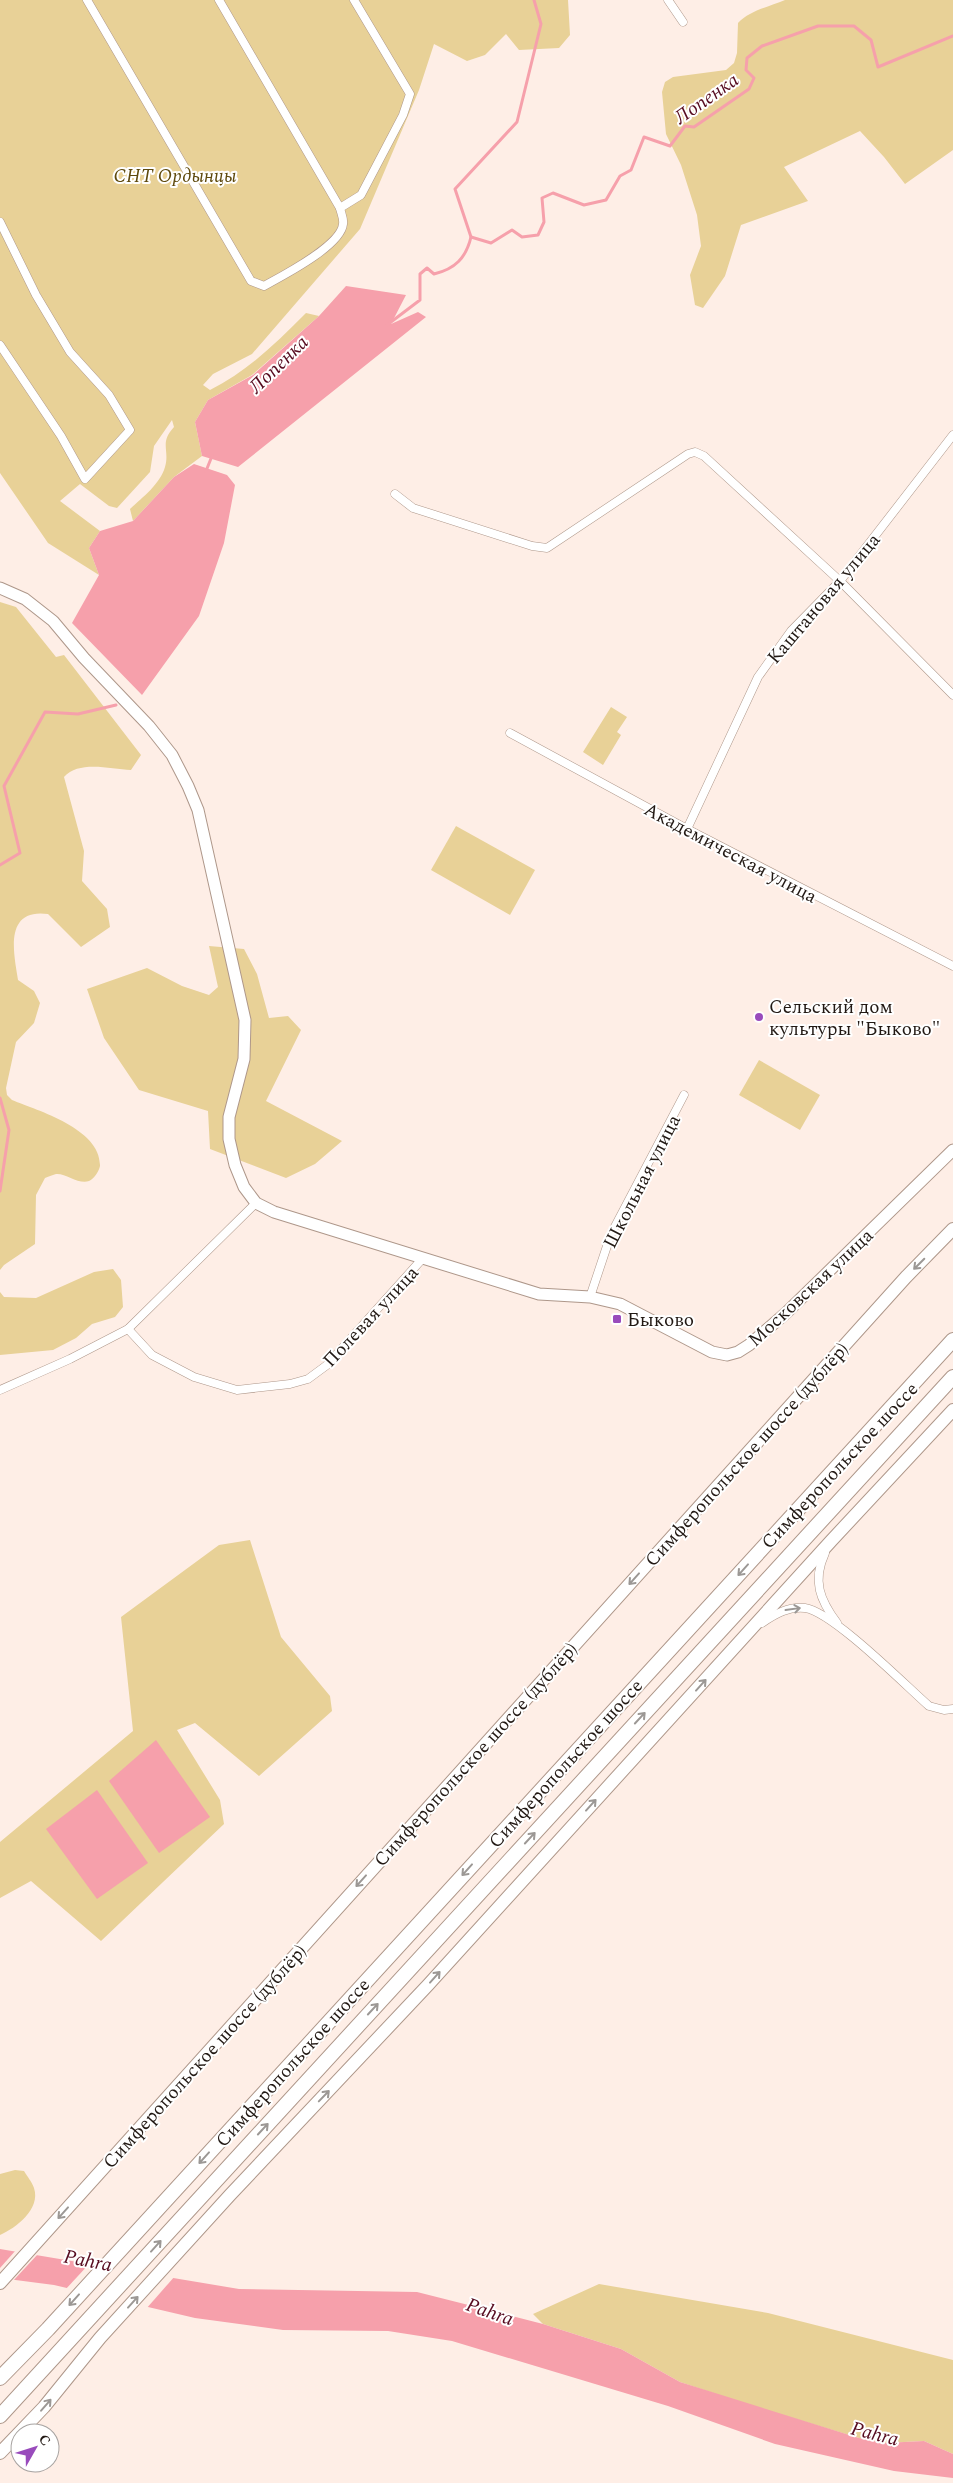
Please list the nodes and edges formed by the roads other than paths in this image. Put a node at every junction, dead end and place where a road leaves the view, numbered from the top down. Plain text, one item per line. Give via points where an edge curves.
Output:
1 (88, 0) edge
2 (219, 0) edge
3 (354, 0) edge
4 (668, 0) edge
5 (683, 22) dead end
6 (340, 208) junction
7 (0, 222) edge
8 (0, 345) edge
9 (953, 435) edge
10 (395, 494) dead end
11 (840, 581) junction
12 (0, 588) edge
13 (953, 695) edge
14 (510, 733) dead end
15 (687, 829) junction
16 (953, 966) edge
17 (684, 1095) dead end
18 (953, 1150) edge
19 (256, 1203) junction
20 (953, 1229) edge
21 (423, 1258) junction
22 (590, 1297) junction
23 (128, 1329) junction
24 (953, 1340) edge
25 (953, 1377) edge
26 (0, 1390) edge
27 (953, 1410) edge
28 (831, 1541) junction
29 (841, 1628) junction
30 (750, 1631) junction
31 (953, 1709) edge
32 (0, 2282) edge
33 (0, 2378) edge
34 (0, 2416) edge
35 (0, 2453) edge

1 - 6 street via 251,281 264,286 312,259 344,225
2 - 6 street
3 - 6 street via 410,94 403,115 361,195
4 - 5 street
7 - 8 street via 36,295 70,352 109,395 130,430 85,479 62,436
9 - 11 street, Каштановая улица
10 - 11 street via 413,508 547,548 695,452 704,456
11 - 13 street
11 - 15 street, Каштановая улица via 791,631 758,677
12 - 19 street via 25,599 53,621 149,726 172,755 194,802 245,1020 244,1059 229,1118 229,1139 244,1187
14 - 15 street, Академическая улица
15 - 16 street, Академическая улица
17 - 22 street, Школьная улица via 611,1234
18 - 22 street, Московская улица via 786,1313 738,1352 727,1355 712,1352 620,1304
19 - 21 street, Московская улица via 274,1212
19 - 23 street
20 -> 32 main road, Симферопольское шоссе (дублёр) via 892,1291
21 - 22 street, Московская улица via 539,1294
21 - 23 street, Полевая улица via 327,1365 308,1379 290,1384 245,1390 194,1376 152,1355
23 - 26 street
24 -> 33 highway, Симферопольское шоссе
34 -> 25 highway, Симферопольское шоссе
27 - 28 main road
28 - 29 street via 820,1564 817,1581 820,1596
28 - 30 main road
30 -> 29 street via 790,1608 806,1608
29 - 31 street via 928,1706
35 -> 30 main road via 230,2195 421,1992

